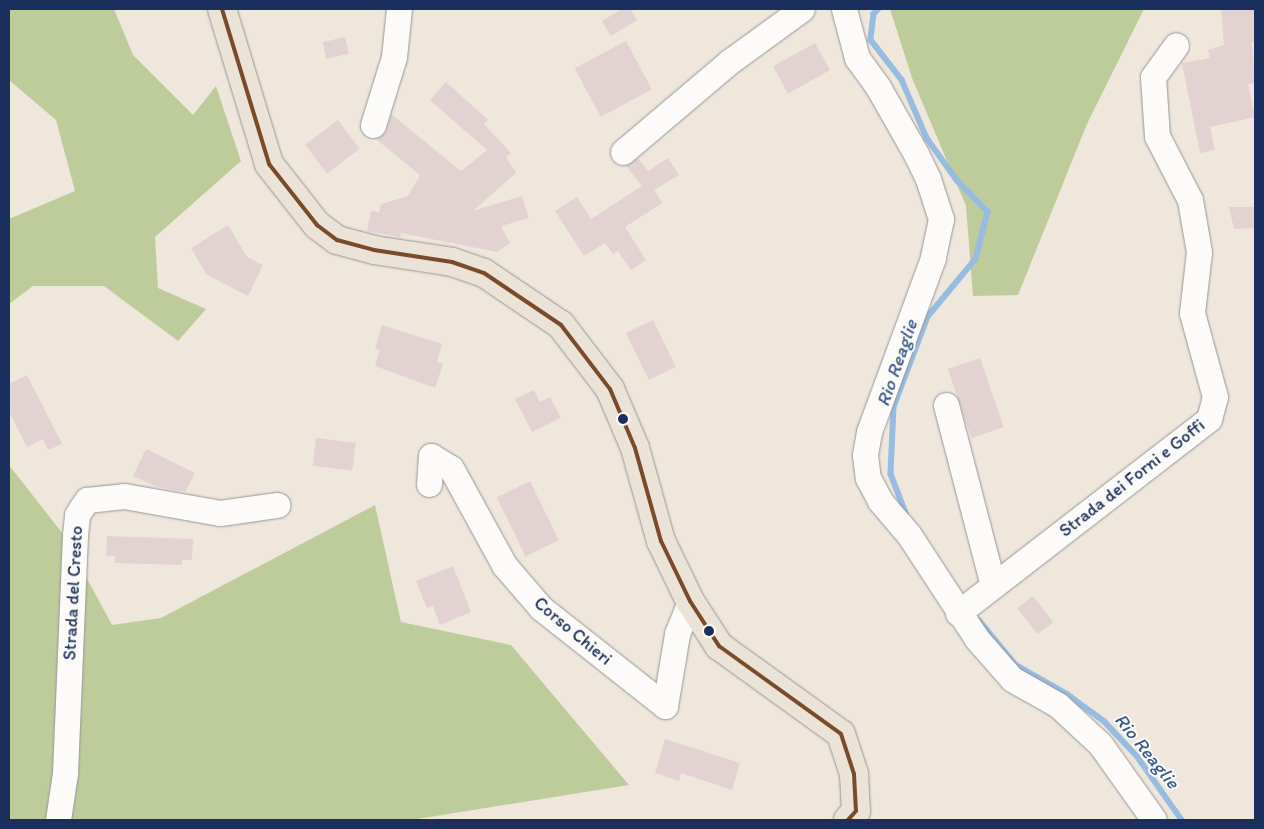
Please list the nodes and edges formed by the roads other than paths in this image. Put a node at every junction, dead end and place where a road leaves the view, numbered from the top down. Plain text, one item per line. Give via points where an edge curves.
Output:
1 (222, 9) edge
2 (399, 9) edge
3 (802, 9) edge
4 (844, 9) edge
5 (1176, 46) dead end
6 (372, 125) dead end
7 (623, 152) dead end
8 (946, 405) dead end
9 (429, 484) dead end
10 (277, 504) dead end
11 (987, 590) junction
12 (690, 601) junction
13 (959, 612) junction
14 (58, 820) edge
15 (848, 820) edge
16 (1154, 820) edge

1 - 12 main road via 269,164 296,203 317,225 337,240 374,250 452,262 484,274 560,325 610,389 635,448 661,541
2 - 6 street via 394,58
3 - 7 street via 729,62
4 - 13 street via 857,58 878,87 916,154 928,178 941,219 933,258 869,432 865,455 868,478 880,501 909,535
5 - 11 street, Strada dei Forni e Goffi via 1153,77 1157,136 1190,200 1199,252 1192,313 1214,396 1209,419
8 - 11 street
9 - 12 street, Corso Chieri via 431,456 451,468 504,565 541,608 665,706 677,634
10 - 14 street, Strada del Cresto via 220,513 124,496 87,500 82,507 77,516 75,535 65,773
11 - 13 street, Strada dei Forni e Goffi
12 - 15 main road via 719,646 841,734 854,774 856,811
13 - 16 street via 1012,679 1058,705 1100,744

